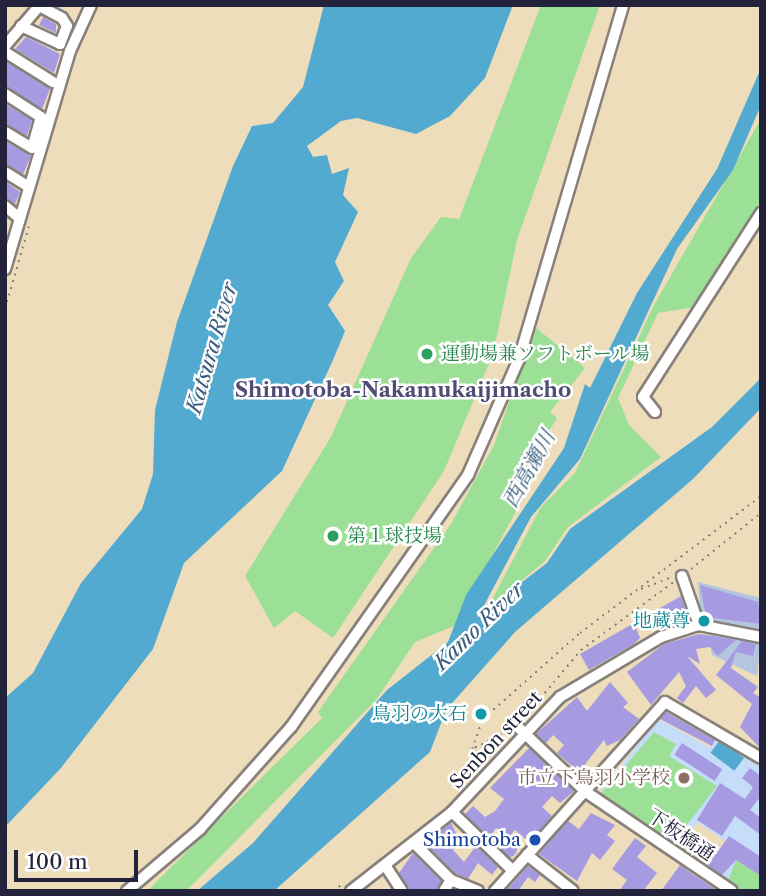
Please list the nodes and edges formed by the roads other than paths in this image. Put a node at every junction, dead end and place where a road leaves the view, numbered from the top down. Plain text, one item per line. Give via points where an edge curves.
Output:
1 (90, 5) edge
2 (622, 5) edge
3 (40, 6) edge
4 (22, 26) junction
5 (67, 26) junction
6 (80, 31) junction
7 (5, 46) edge
8 (5, 52) edge
9 (53, 82) dead end
10 (5, 94) edge
11 (46, 118) junction
12 (5, 132) edge
13 (5, 172) edge
14 (27, 186) junction
15 (5, 206) edge
16 (761, 214) edge
17 (18, 217) junction
18 (5, 269) edge
19 (655, 412) dead end
20 (682, 576) road end
21 (699, 625) junction
22 (761, 637) edge
23 (521, 729) junction
24 (761, 758) edge
25 (586, 792) junction
26 (452, 813) junction
27 (414, 843) junction
28 (527, 855) junction
29 (385, 865) junction
30 (512, 870) junction
31 (451, 880) junction
32 (127, 891) edge
33 (351, 891) edge
34 (402, 891) edge
35 (444, 891) edge
36 (478, 891) edge
37 (495, 891) edge
38 (573, 891) edge
39 (732, 891) edge

1 - 6 street
2 - 32 street via 519,359 468,475 291,727 200,829
3 - 4 street
3 - 5 street
4 - 5 street via 60,44
4 - 7 street
5 - 6 street
6 - 11 street
8 - 9 street
10 - 11 street
11 - 12 street via 32,148
11 - 14 street
13 - 14 street
14 - 17 street
15 - 17 street
16 - 19 street via 643,397
17 - 18 street
20 - 21 street
21 - 22 street, Senbon street
21 - 23 street, Senbon street via 661,636 560,697
23 - 25 street, 下板橋通
23 - 26 street, Senbon street
24 - 25 street via 665,702
25 - 28 street
25 - 39 street, 下板橋通
26 - 27 street, Senbon street
26 - 30 street
27 - 29 street, Senbon street
27 - 31 street
28 - 30 street
28 - 38 street
29 - 33 street, Senbon street
29 - 34 street
30 - 37 street
31 - 35 street
31 - 36 street

